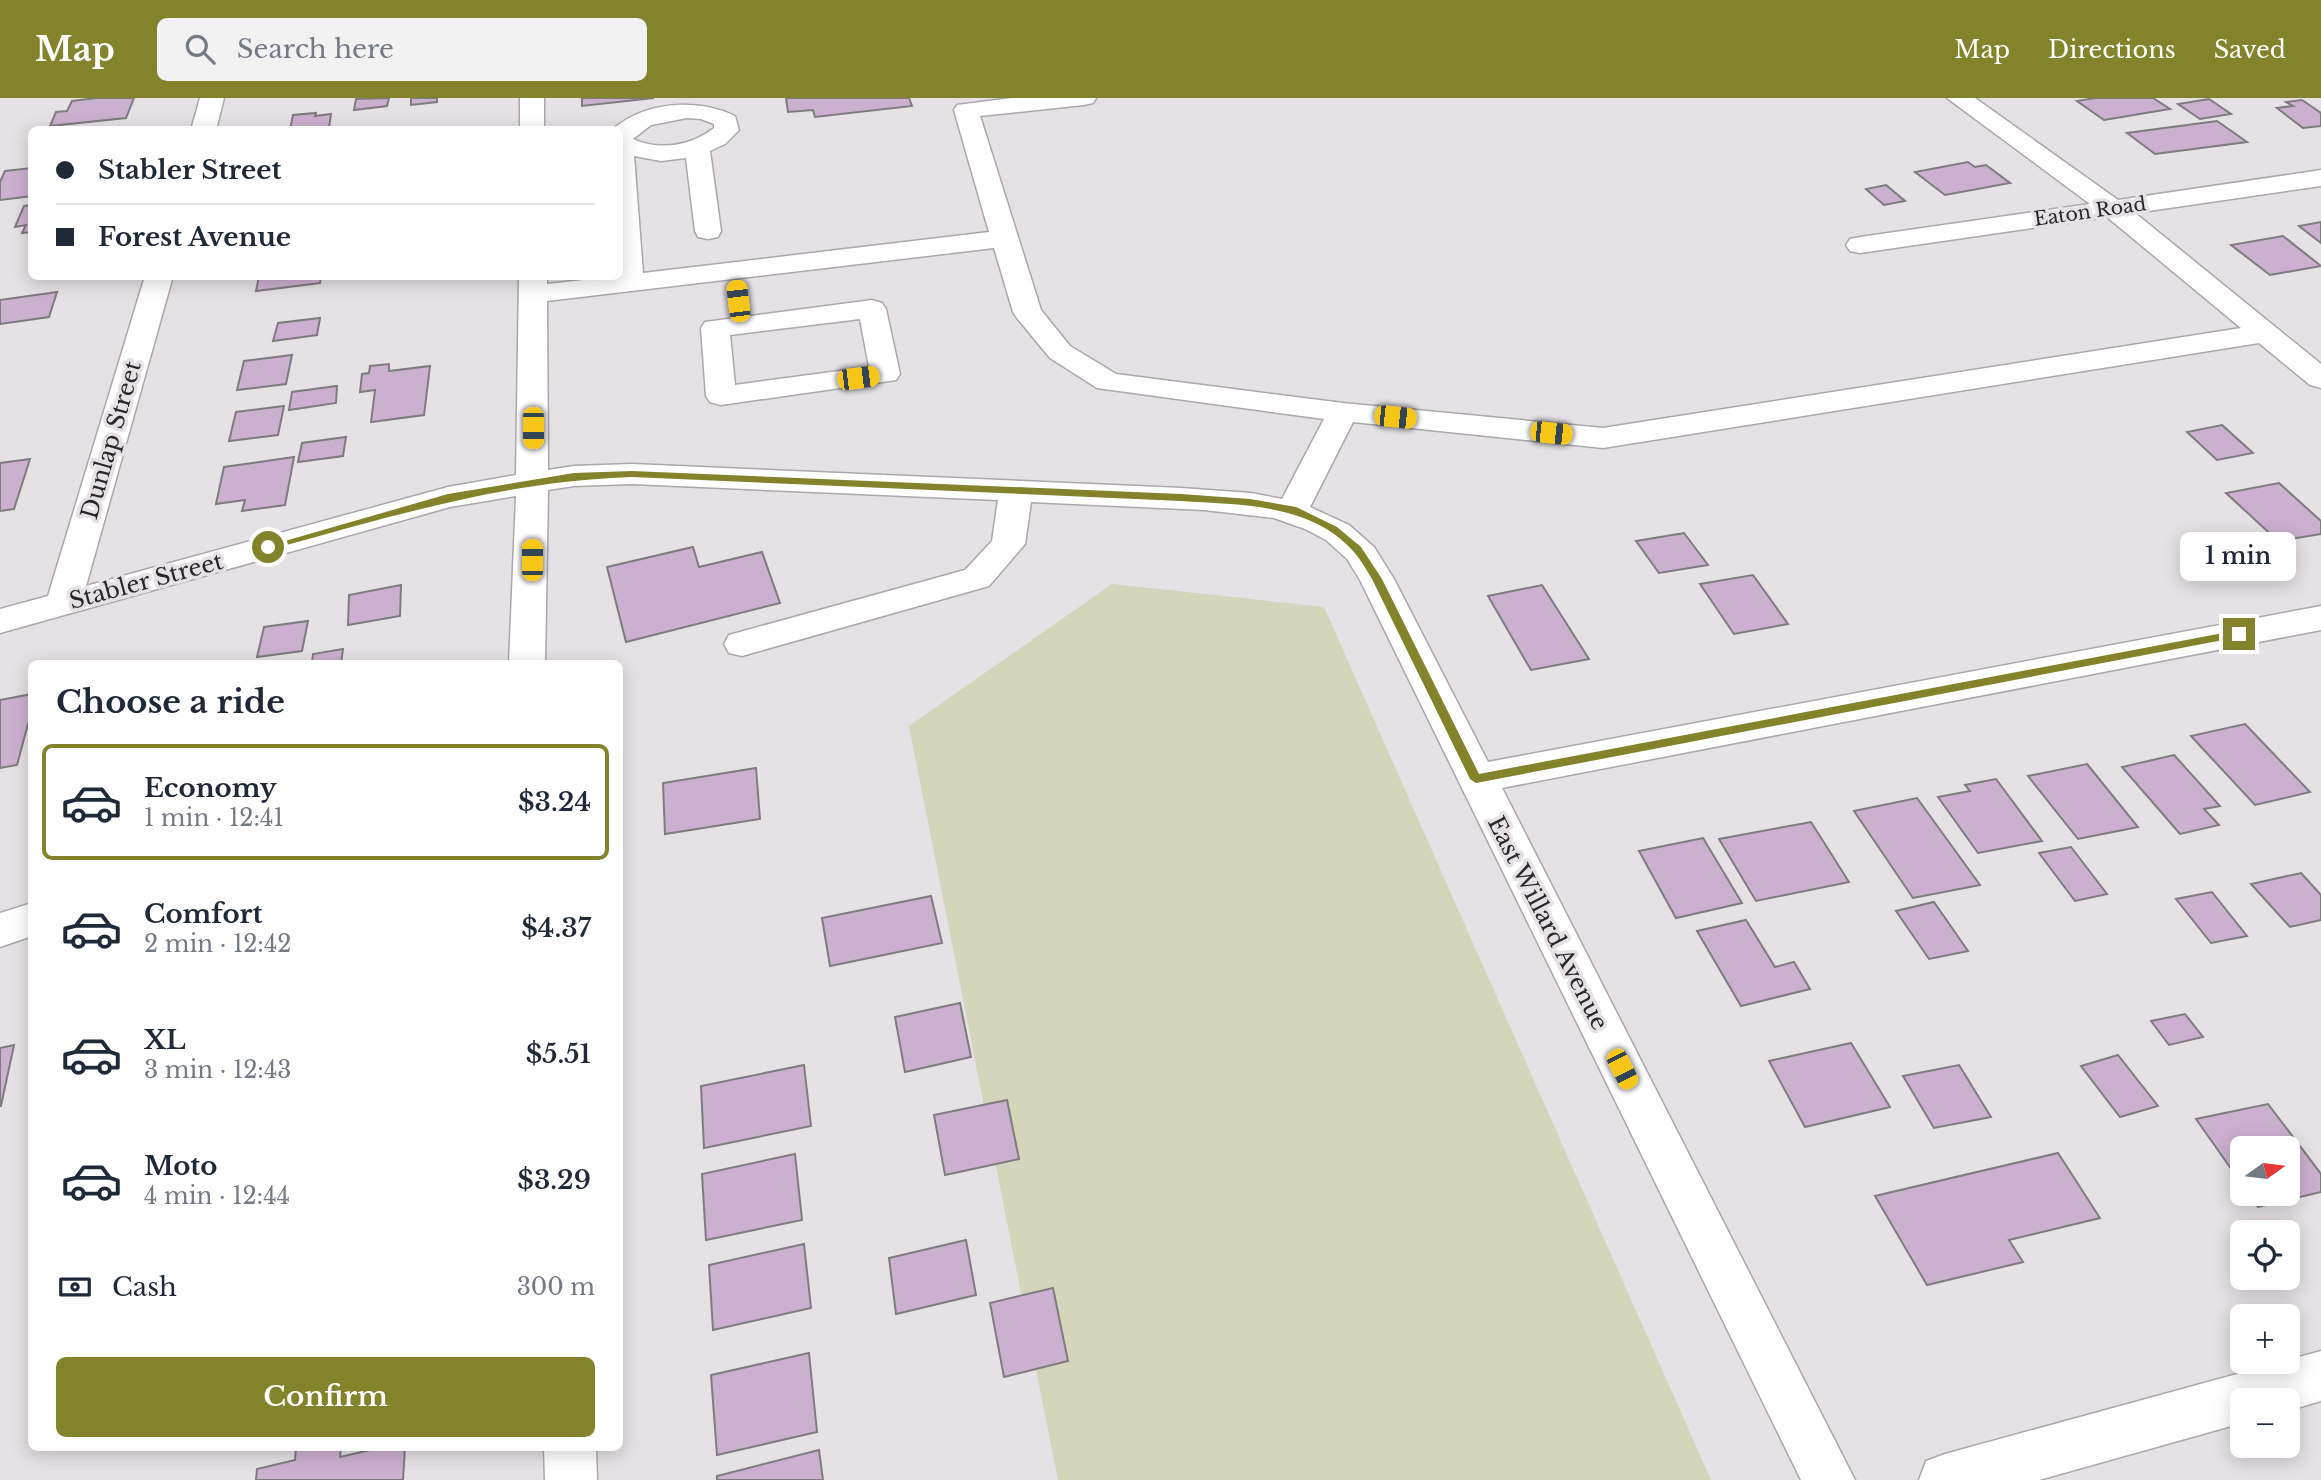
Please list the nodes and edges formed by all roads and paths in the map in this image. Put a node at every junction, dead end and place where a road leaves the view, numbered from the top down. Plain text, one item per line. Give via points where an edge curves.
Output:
1 (212, 98) edge
2 (532, 98) edge
3 (1082, 98) edge
4 (1959, 98) edge
5 (963, 104) edge
6 (204, 126) edge
7 (533, 126) edge
8 (623, 135) edge
9 (623, 140) edge
10 (697, 149) junction
11 (623, 174) edge
12 (2321, 178) edge
13 (2114, 208) junction
14 (708, 231) dead end
15 (1006, 238) junction
16 (1860, 245) dead end
17 (734, 271) junction
18 (705, 274) junction
19 (158, 280) edge
20 (629, 282) junction
21 (533, 285) edge
22 (728, 326) junction
23 (2264, 332) junction
24 (2321, 379) edge
25 (1343, 412) junction
26 (533, 482) junction
27 (1016, 490) junction
28 (1250, 502) joint
29 (1292, 510) junction
30 (63, 604) junction
31 (2321, 618) edge
32 (0, 621) edge
33 (742, 644) dead end
34 (527, 660) edge
35 (1476, 779) junction
36 (28, 920) edge
37 (0, 930) edge
38 (2321, 1376) edge
39 (570, 1451) edge
40 (570, 1480) edge
41 (1829, 1480) edge
42 (1945, 1480) edge

1 - 6 street
2 - 7 street
3 - 5 street
4 - 13 street
5 - 15 street
8 - 10 street via 630,125 675,112 717,114 726,121 727,130
9 - 10 street via 635,151
10 - 14 street
11 - 20 street
12 - 13 street, Eaton Road
13 - 16 street, Eaton Road
13 - 23 street
15 - 17 street
15 - 25 street via 1027,312 1060,352 1108,382
17 - 18 street
17 - 22 street
18 - 20 street
18 - 22 street
19 - 30 street, Dunlap Street
20 - 21 street
21 - 26 street
22 - 22 street via 721,396 885,374 872,309
23 - 24 street
23 - 25 street via 1603,438
25 - 29 street
26 - 27 street, Stabler Street via 574,475 632,474
26 - 30 street, Stabler Street via 448,497
26 - 34 street
27 - 28 street, Stabler Street
27 - 33 street via 1008,544 977,578
28 - 29 street, East Willard Avenue
29 - 35 street, East Willard Avenue via 1333,529 1358,549
30 - 32 street, Stabler Street
31 - 35 street
35 - 41 street, East Willard Avenue
36 - 37 street
38 - 42 street
39 - 40 street

